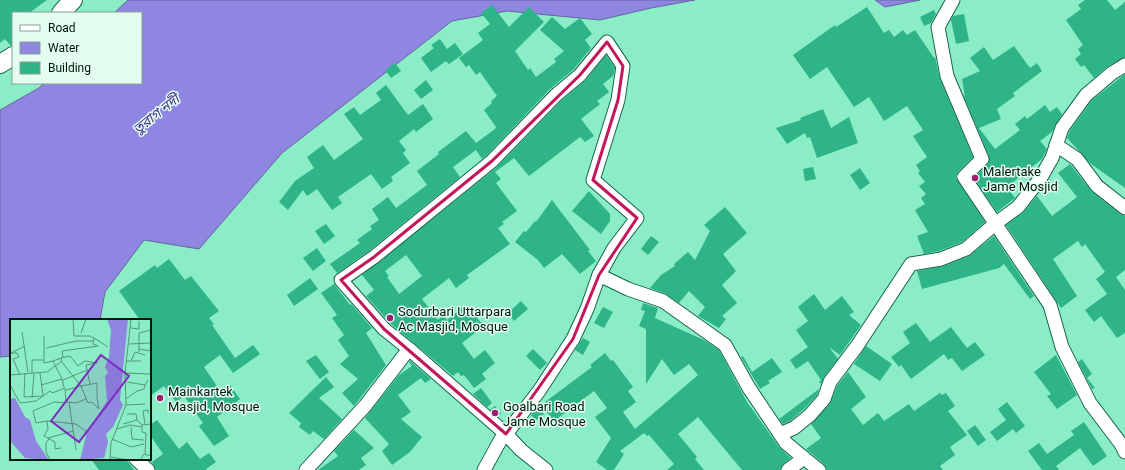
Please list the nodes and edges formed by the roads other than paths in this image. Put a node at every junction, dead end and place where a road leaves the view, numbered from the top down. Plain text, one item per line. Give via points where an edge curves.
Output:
1 (73, 0) edge
2 (953, 0) edge
3 (62, 12) edge
4 (1125, 65) edge
5 (1056, 145) junction
6 (1125, 208) edge
7 (996, 223) junction
8 (599, 275) junction
9 (409, 349) junction
10 (506, 434) junction
11 (780, 434) junction
12 (1125, 452) edge
13 (804, 458) junction
14 (129, 460) edge
15 (137, 460) edge
16 (135, 470) edge
17 (148, 470) edge
18 (306, 470) edge
19 (484, 470) edge
20 (546, 470) edge
21 (788, 470) edge
22 (819, 470) edge

1 - 3 highway
2 - 7 street via 938,26 947,76 982,159 964,176
4 - 5 street via 1086,94 1062,128
5 - 6 street via 1077,159 1097,186
5 - 7 street via 1052,158 1018,207
7 - 11 street via 966,249 941,259 911,264 830,382 824,399 794,428
7 - 12 street via 1050,305 1062,347 1090,403
8 - 9 street via 614,248 637,218 593,180 618,100 623,66 607,42 580,75 556,95 492,160 374,257 341,280 384,329
8 - 10 street via 588,308 573,339 539,392
8 - 11 street via 628,289 663,301 725,345 749,388
9 - 10 street
9 - 18 street via 365,406
10 - 19 street
10 - 20 street
11 - 13 street via 786,443
13 - 21 street
13 - 22 street
14 - 16 street
15 - 17 street

